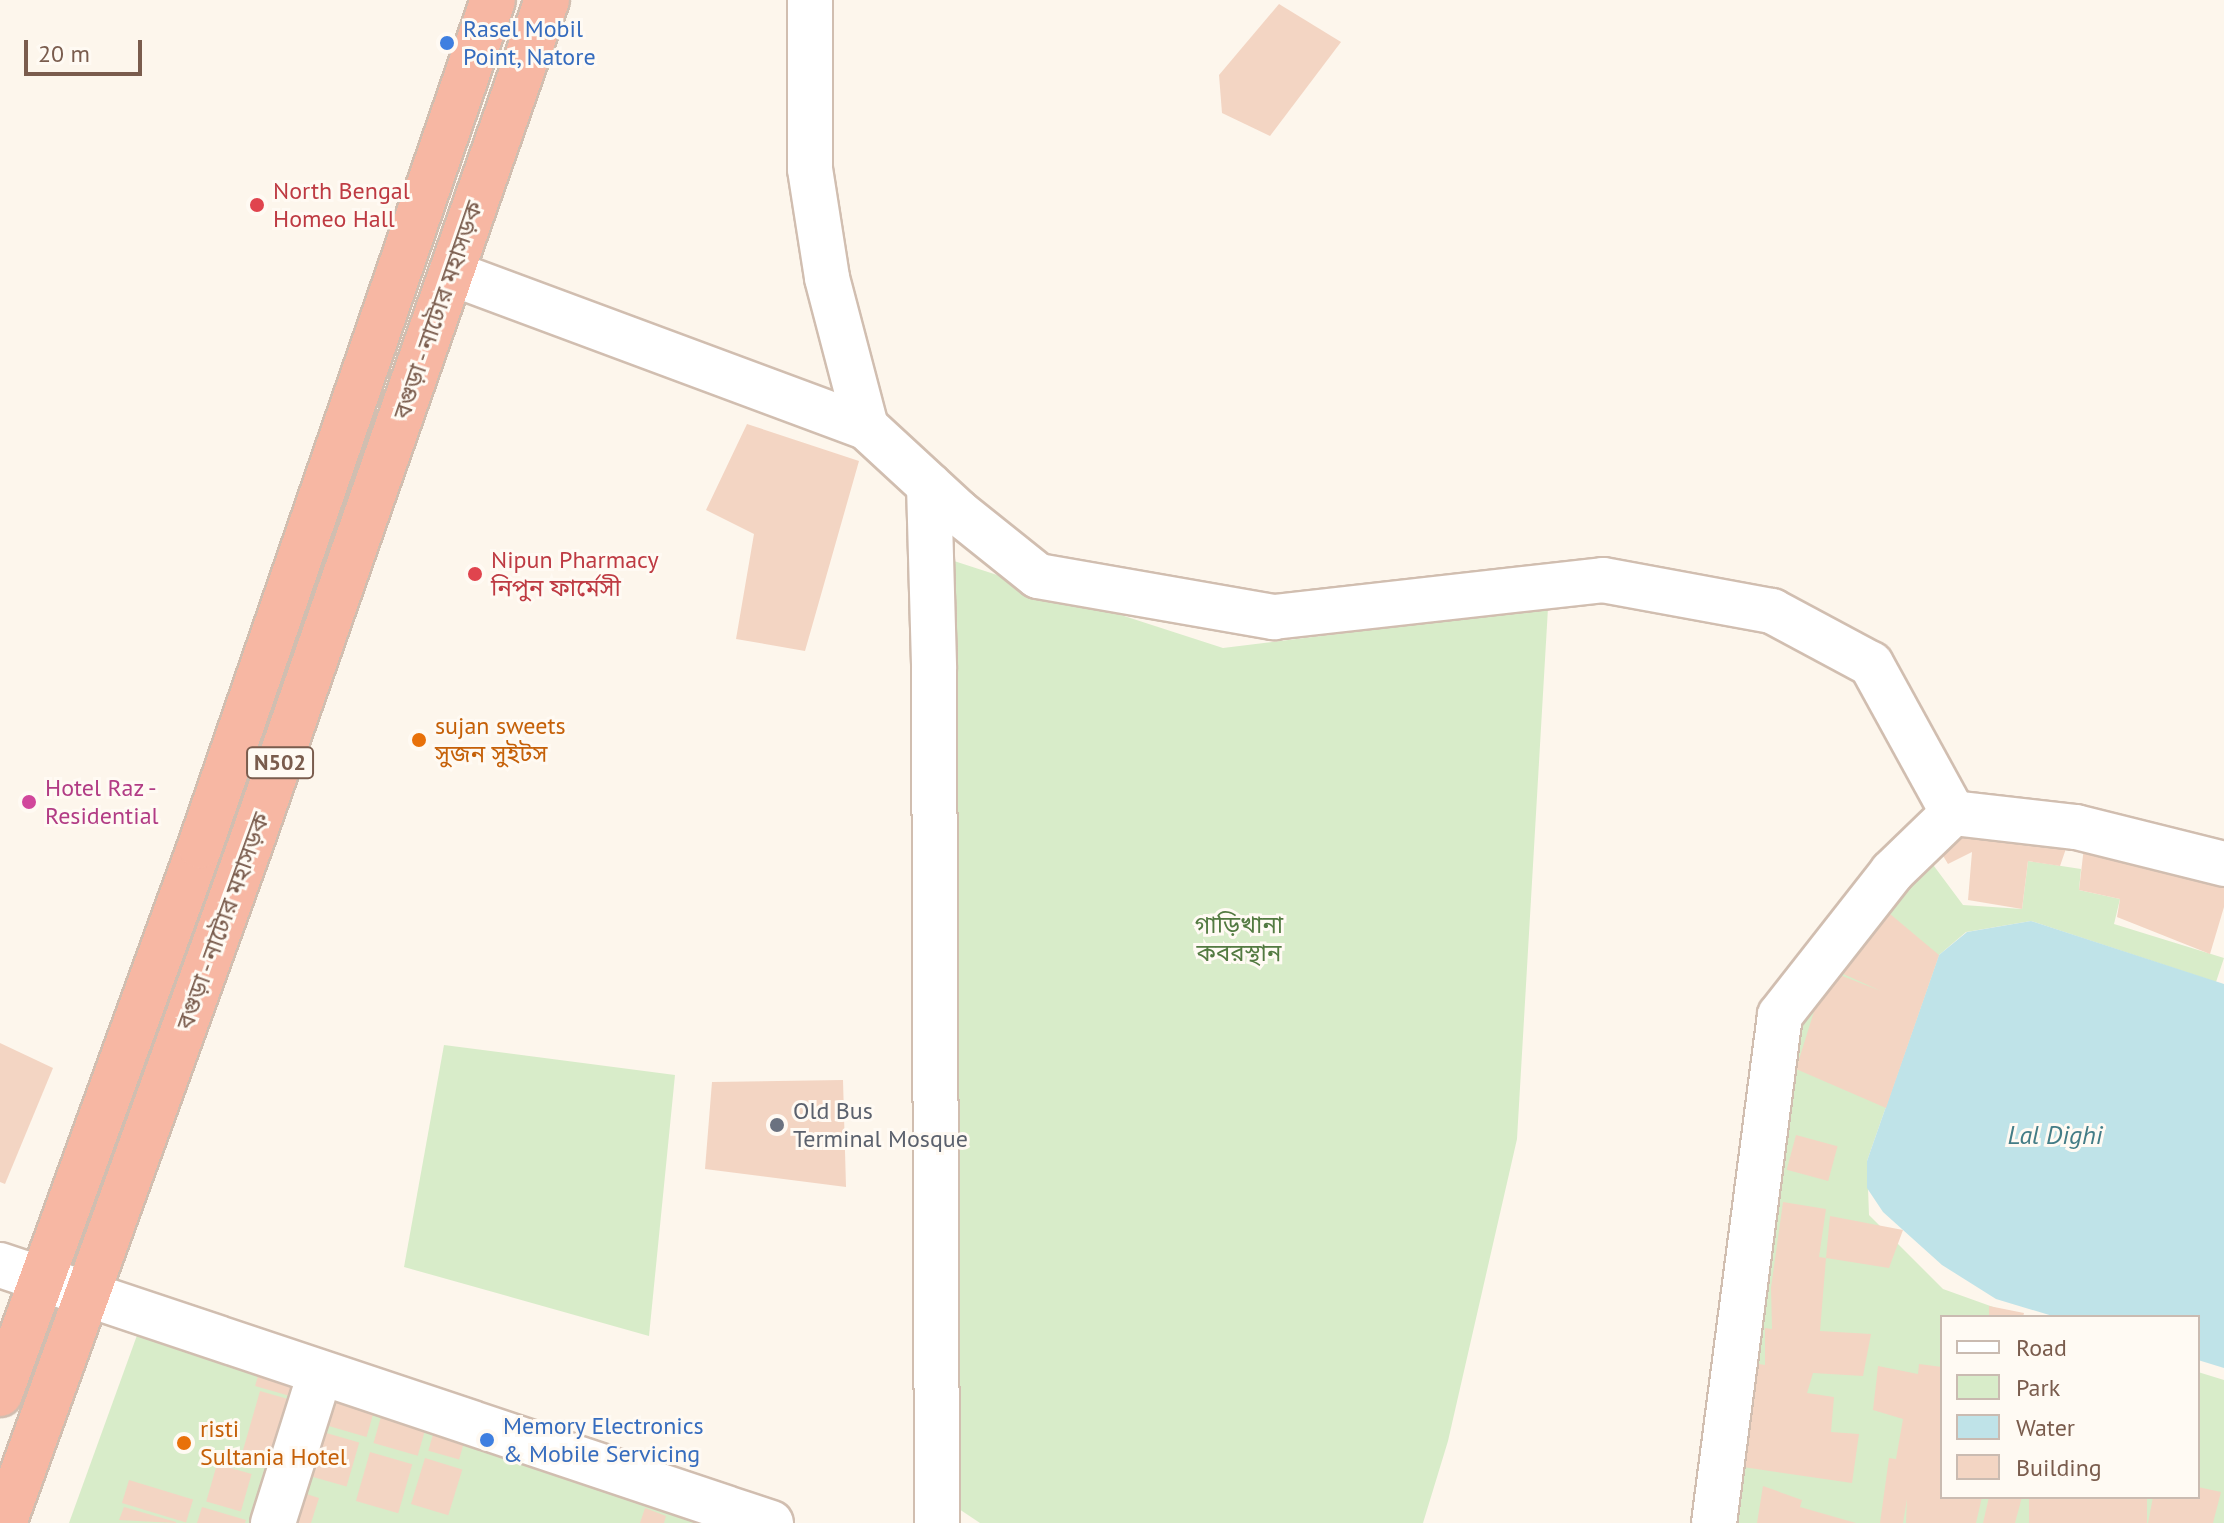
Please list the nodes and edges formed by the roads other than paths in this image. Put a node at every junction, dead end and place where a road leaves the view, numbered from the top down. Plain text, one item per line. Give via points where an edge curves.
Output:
1 (493, 0) edge
2 (547, 0) edge
3 (810, 0) edge
4 (451, 273) junction
5 (866, 427) junction
6 (929, 485) junction
7 (1953, 813) junction
8 (2224, 864) edge
9 (0, 1265) edge
10 (44, 1282) junction
11 (89, 1297) junction
12 (320, 1374) junction
13 (0, 1394) edge
14 (4, 1523) edge
15 (273, 1523) edge
16 (771, 1523) edge
17 (937, 1523) edge
18 (1714, 1523) edge

1 - 10 highway, বগুড়া - নাটোর মহাসড়ক / N502
2 - 4 highway, বগুড়া - নাটোর মহাসড়ক / N502
3 - 5 street via 810,169 827,278
4 - 5 street
4 - 11 highway, বগুড়া - নাটোর মহাসড়ক / N502
5 - 6 street
6 - 7 street via 1038,576 1274,617 1603,580 1772,611 1871,664
6 - 17 street
7 - 8 street via 2076,827
7 - 18 street via 1892,872 1780,1015
9 - 10 street
10 - 11 street
10 - 13 highway, বগুড়া - নাটোর মহাসড়ক / N502
11 - 12 street
11 - 14 highway, বগুড়া - নাটোর মহাসড়ক / N502
12 - 15 street
12 - 16 street

